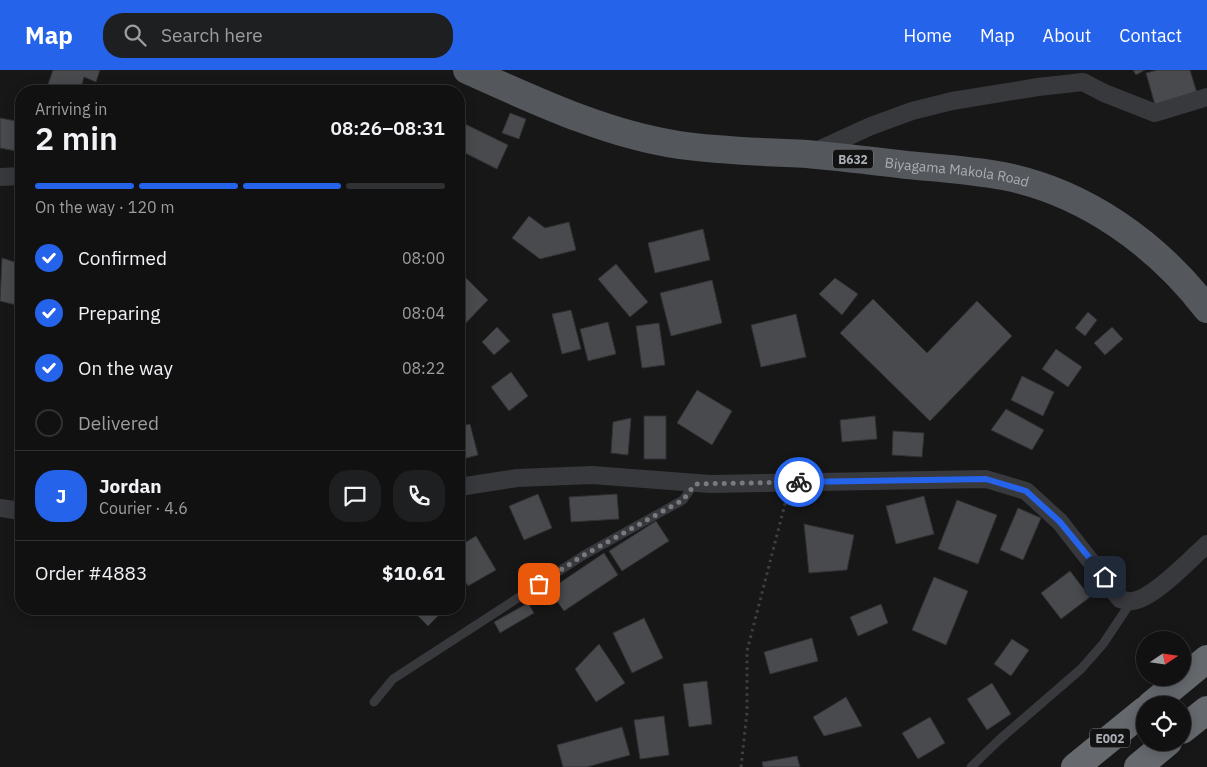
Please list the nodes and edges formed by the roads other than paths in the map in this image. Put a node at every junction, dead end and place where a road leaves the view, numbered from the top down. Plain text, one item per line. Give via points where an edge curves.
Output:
1 (467, 70) edge
2 (1207, 97) edge
3 (808, 154) junction
4 (15, 176) edge
5 (0, 177) edge
6 (1207, 309) edge
7 (695, 484) junction
8 (465, 487) edge
9 (0, 508) edge
10 (15, 510) edge
11 (1207, 544) edge
12 (1131, 602) junction
13 (1207, 659) edge
14 (1162, 696) edge
15 (374, 702) dead end
16 (1207, 710) edge
17 (1136, 717) edge
18 (1191, 723) edge
19 (1157, 751) edge
20 (971, 767) edge
21 (1075, 767) edge
22 (1138, 767) edge

1 - 3 main road, Biyagama Makola Road / B632 via 636,137 722,150
2 - 3 street via 1155,112 1083,82 1038,87 912,111
3 - 6 main road, Biyagama Makola Road / B632 via 1003,176 1053,191 1104,216 1138,238 1171,267
4 - 5 street
7 - 8 street via 592,475 518,478
7 - 12 street via 986,479 1026,491 1060,522 1120,599
7 - 15 lane via 683,500 584,555 393,679
9 - 10 street
11 - 12 street via 1170,579 1140,600
12 - 20 lane via 1080,669
13 - 14 highway
16 - 18 highway
17 - 21 highway, E002
19 - 22 highway, E002

